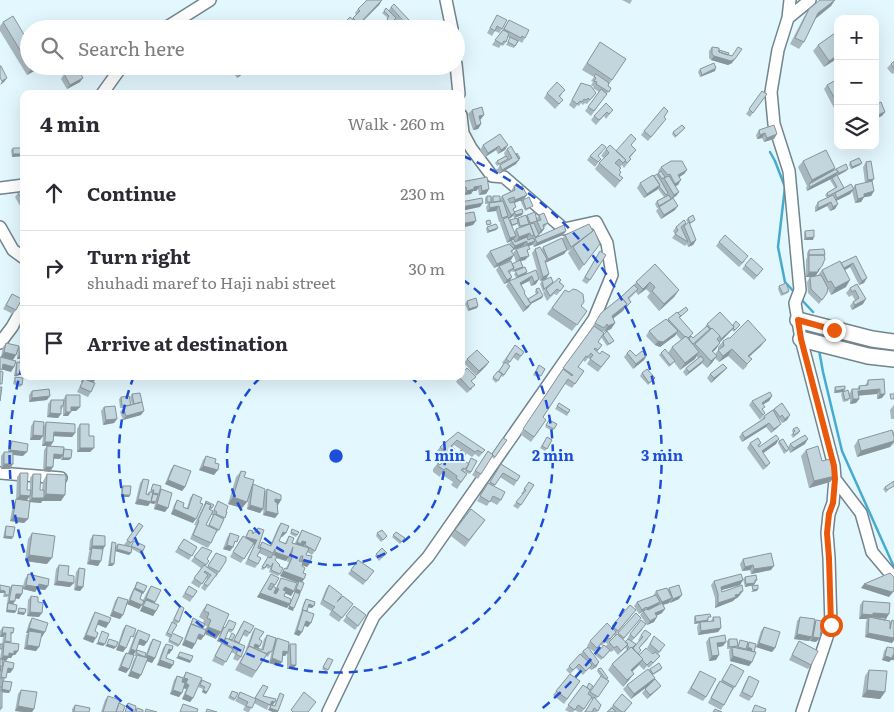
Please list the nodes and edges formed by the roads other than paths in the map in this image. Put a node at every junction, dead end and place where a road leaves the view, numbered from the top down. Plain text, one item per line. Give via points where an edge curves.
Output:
1 (210, 0) edge
2 (446, 0) edge
3 (790, 0) edge
4 (810, 0) edge
5 (788, 18) junction
6 (178, 20) edge
7 (450, 20) edge
8 (116, 75) edge
9 (457, 75) edge
10 (105, 90) edge
11 (459, 90) edge
12 (465, 136) edge
13 (20, 186) edge
14 (0, 188) edge
15 (0, 227) edge
16 (20, 255) edge
17 (20, 313) edge
18 (798, 320) junction
19 (801, 339) junction
20 (894, 342) edge
21 (0, 343) edge
22 (894, 358) edge
23 (0, 473) edge
24 (63, 478) edge
25 (835, 479) junction
26 (894, 578) edge
27 (328, 712) edge
28 (802, 712) edge

1 - 6 street
2 - 7 street
3 - 5 street
4 - 5 street
5 - 18 street via 778,50 771,92 774,124 789,171 800,290 795,302
8 - 10 street
9 - 11 street
12 - 27 street via 492,176 504,177 564,229 596,222 607,243 612,275 594,319 428,557 374,616
13 - 14 street
15 - 16 street via 13,250
17 - 21 street
18 - 19 street
18 - 20 main road
19 - 22 main road via 868,356
19 - 25 street
23 - 24 street
25 - 26 street via 861,513 872,552
25 - 28 street via 827,533 831,625

